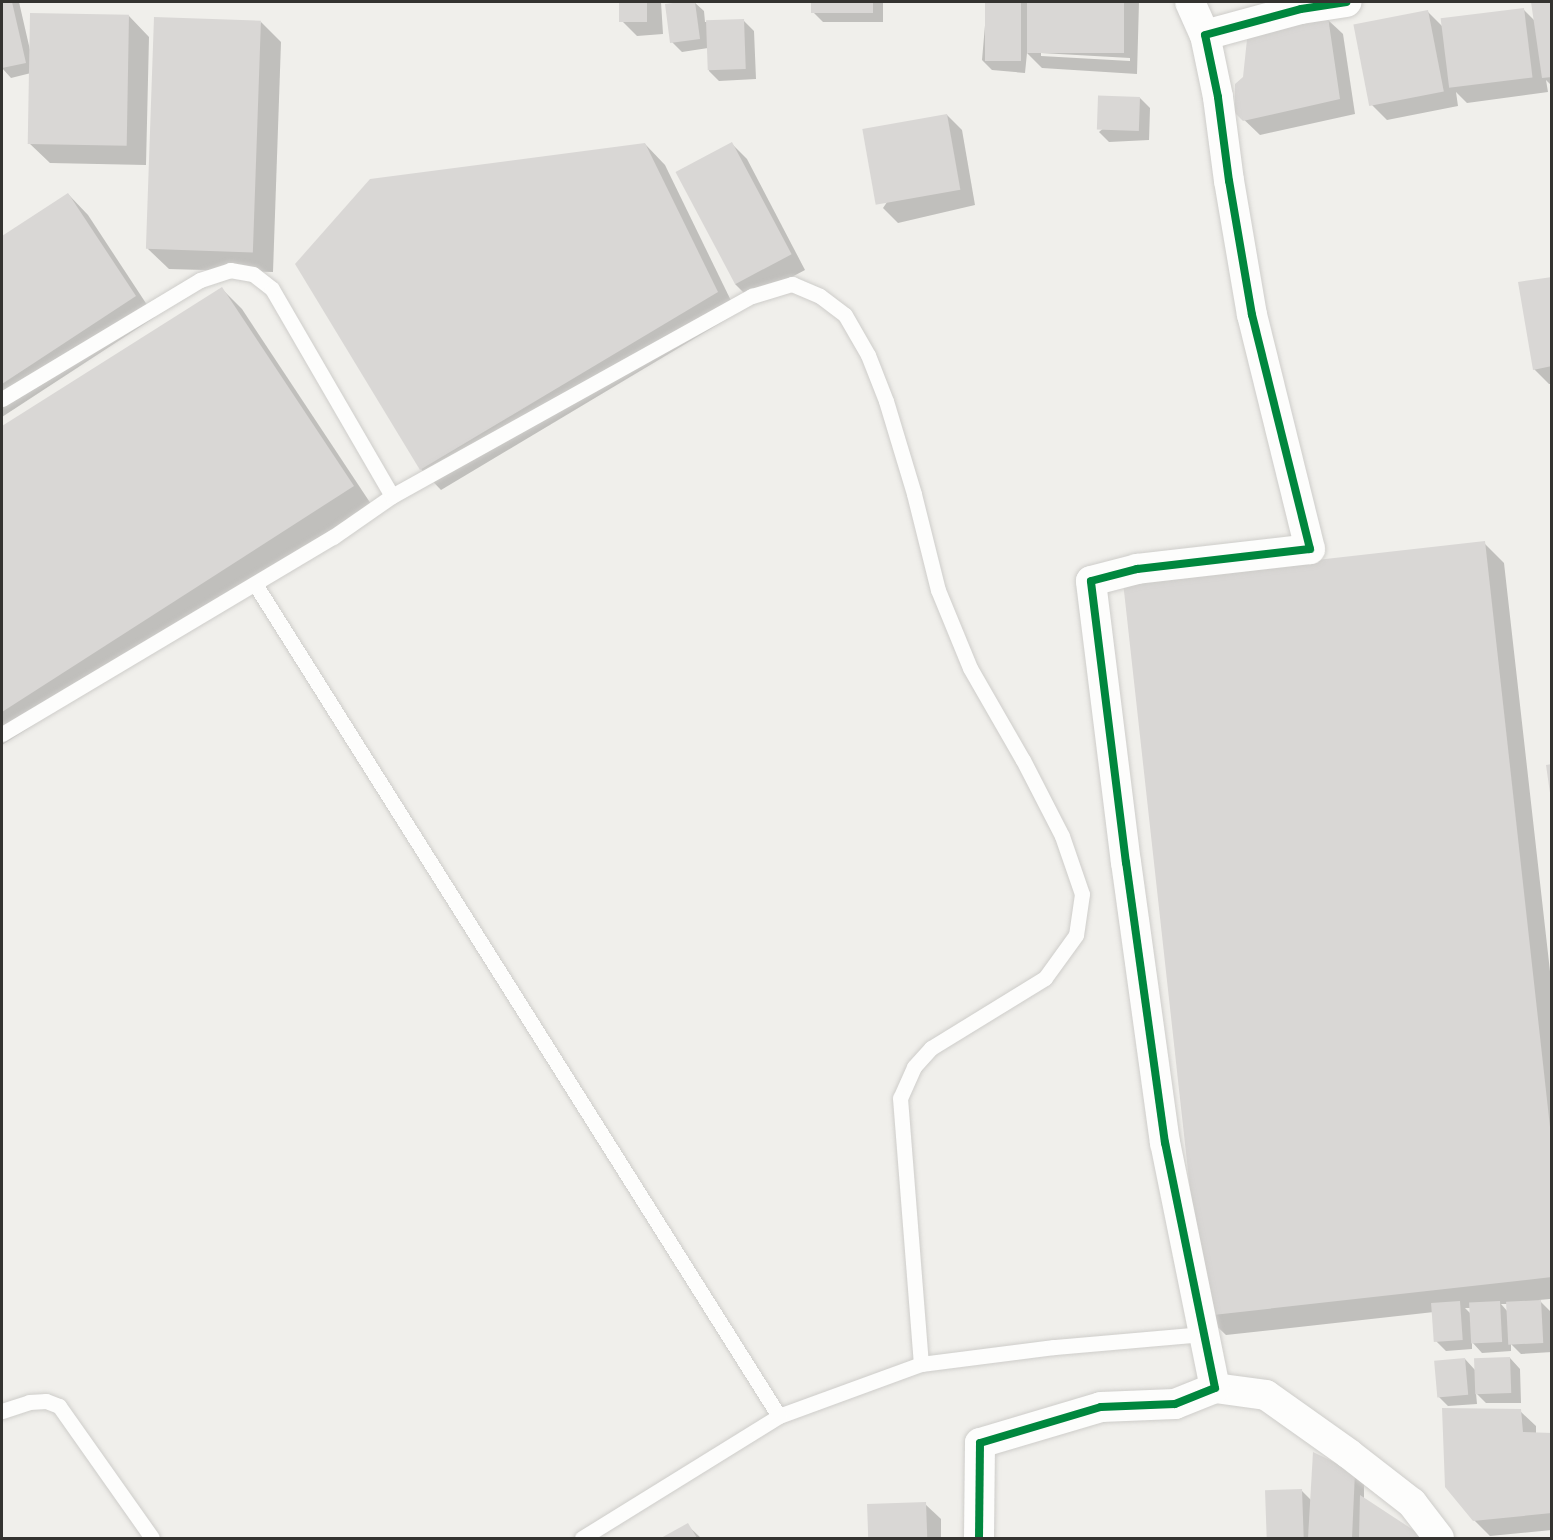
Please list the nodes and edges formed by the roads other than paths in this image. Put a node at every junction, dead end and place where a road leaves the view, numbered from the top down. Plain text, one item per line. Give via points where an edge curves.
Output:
1 (1190, 2) edge
2 (1346, 2) edge
3 (1205, 35) junction
4 (2, 399) edge
5 (392, 496) junction
6 (255, 584) junction
7 (2, 734) edge
8 (1204, 1334) junction
9 (921, 1364) junction
10 (1215, 1388) junction
11 (2, 1411) edge
12 (779, 1416) junction
13 (152, 1539) edge
14 (582, 1539) edge
15 (979, 1539) edge
16 (1439, 1539) edge

1 - 3 street
2 - 3 street via 1301,9
3 - 8 street via 1252,315 1310,549 1137,569 1091,581 1165,1143
4 - 5 lane via 200,280 230,270 253,274 272,289
5 - 6 lane
5 - 9 lane via 752,296 792,284 820,296 845,315 868,355 886,401 938,590 951,623 970,668 1062,836 1082,894 1076,935 1045,978 931,1048 914,1067 900,1098
6 - 7 lane
6 - 12 lane
8 - 9 lane
8 - 10 street
9 - 12 lane
10 - 15 street via 1175,1404 1101,1407 980,1443
10 - 16 street via 1266,1395 1412,1503
11 - 13 lane via 29,1402 46,1401 59,1406
12 - 14 lane

